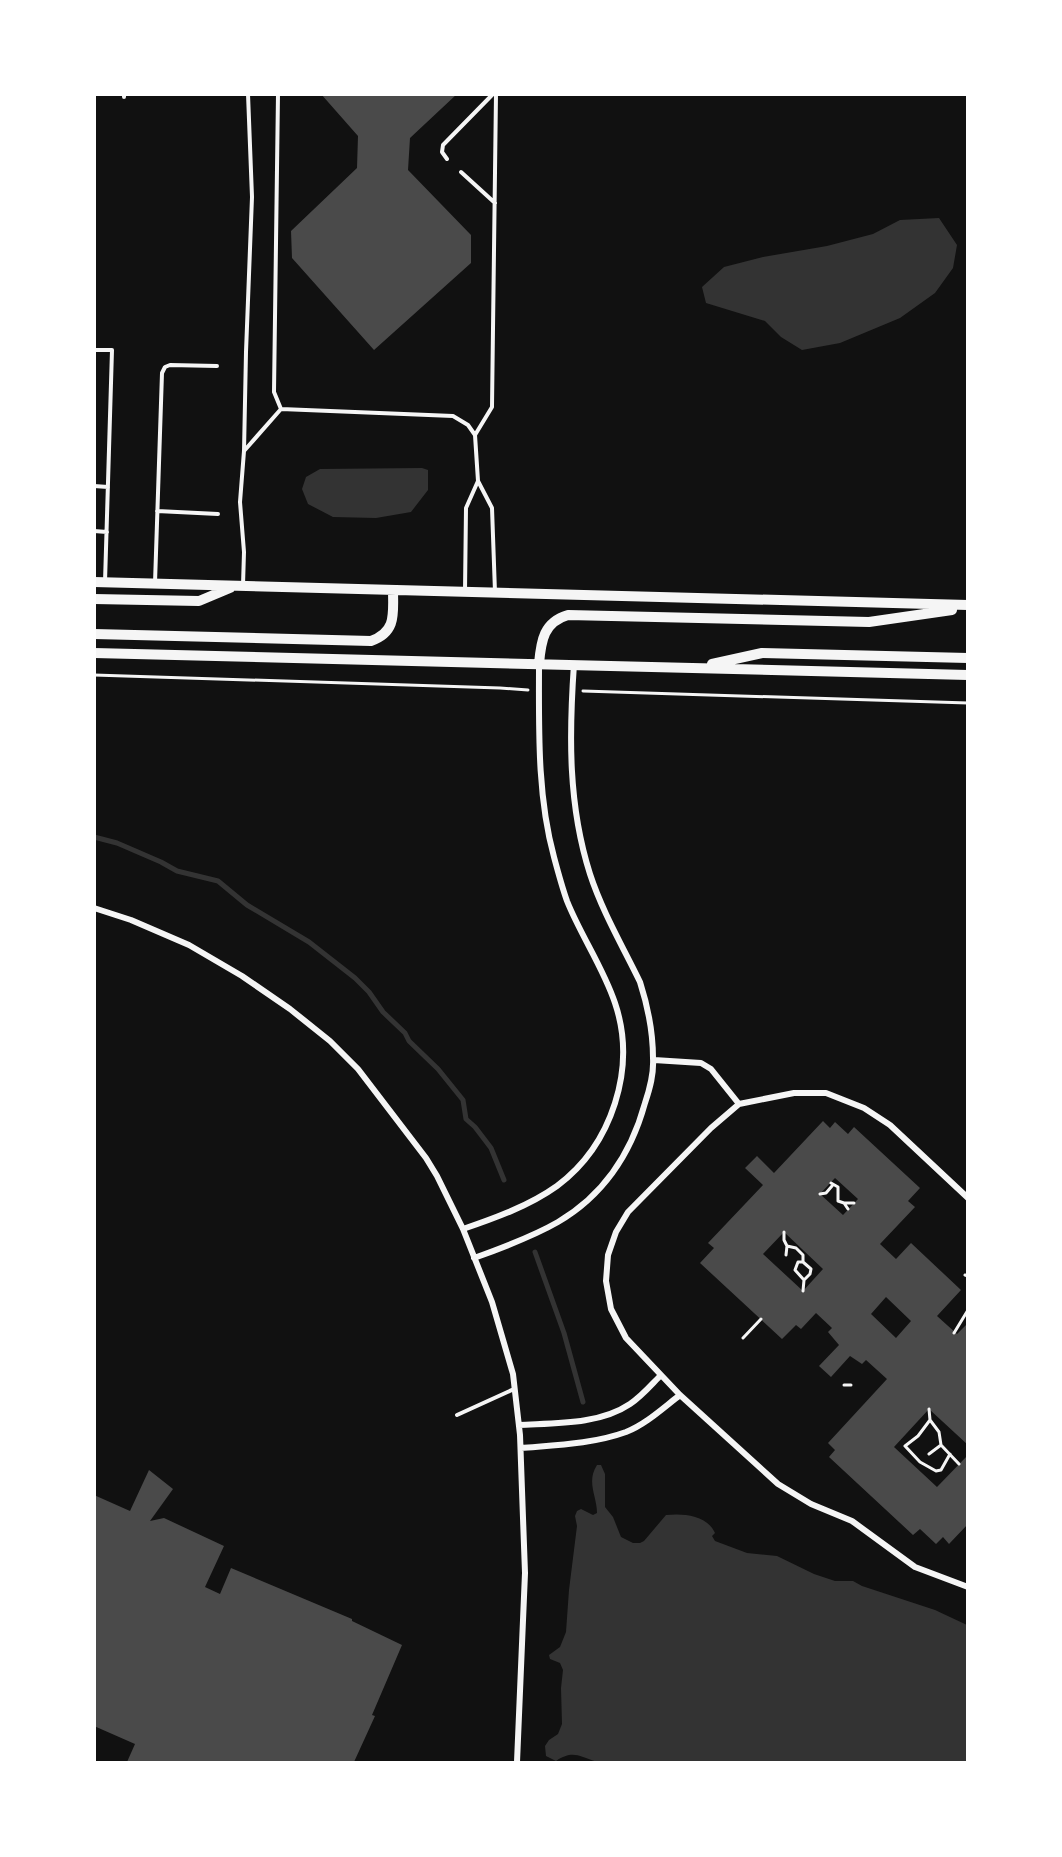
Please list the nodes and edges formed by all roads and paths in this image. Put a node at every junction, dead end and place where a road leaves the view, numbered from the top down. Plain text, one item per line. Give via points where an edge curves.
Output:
1 (248, 94) edge
2 (278, 94) edge
3 (495, 94) edge
4 (447, 159) dead end
5 (461, 172) dead end
6 (495, 203) junction
7 (94, 350) edge
8 (217, 366) dead end
9 (281, 409) junction
10 (475, 435) junction
11 (244, 451) junction
12 (478, 482) junction
13 (94, 486) edge
14 (108, 487) junction
15 (157, 511) junction
16 (218, 514) dead end
17 (94, 531) edge
18 (107, 532) junction
19 (100, 582) edge
20 (155, 584) junction
21 (239, 586) junction
22 (393, 590) junction
23 (465, 592) junction
24 (495, 593) junction
25 (94, 599) edge
26 (968, 606) edge
27 (94, 634) edge
28 (94, 653) edge
29 (968, 658) edge
30 (539, 663) junction
31 (574, 664) junction
32 (698, 667) junction
33 (968, 675) edge
34 (94, 908) edge
35 (654, 1060) junction
36 (739, 1104) junction
37 (820, 1194) dead end
38 (968, 1198) edge
39 (844, 1203) junction
40 (854, 1203) dead end
41 (848, 1209) dead end
42 (463, 1229) junction
43 (784, 1232) dead end
44 (787, 1246) junction
45 (786, 1255) dead end
46 (474, 1258) junction
47 (803, 1262) junction
48 (804, 1280) junction
49 (803, 1291) dead end
50 (968, 1310) edge
51 (761, 1319) dead end
52 (954, 1333) dead end
53 (743, 1338) dead end
54 (661, 1375) junction
55 (844, 1385) dead end
56 (851, 1385) dead end
57 (515, 1389) junction
58 (680, 1395) junction
59 (929, 1409) dead end
60 (458, 1415) dead end
61 (930, 1420) junction
62 (519, 1425) junction
63 (941, 1445) junction
64 (520, 1448) junction
65 (929, 1454) dead end
66 (950, 1454) junction
67 (958, 1464) dead end
68 (968, 1587) edge
69 (517, 1762) edge

1 - 11 lane via 252,197
2 - 9 lane via 273,392
3 - 4 lane via 443,144 442,153
3 - 6 lane
5 - 6 lane
6 - 10 lane via 492,407
7 - 14 lane via 112,350
8 - 15 lane via 170,365 162,373
9 - 10 lane via 453,416
9 - 11 lane
10 - 12 lane
11 - 21 lane via 240,502 244,552
12 - 23 lane via 466,508
12 - 24 lane via 492,508
13 - 14 lane
14 - 18 lane
15 - 16 lane
15 - 20 lane
17 - 18 lane
18 - 19 lane
19 - 20 main road
20 - 21 main road
21 - 22 main road
21 - 25 main road via 199,601
22 - 23 main road
22 - 27 main road via 390,628 371,641
23 - 24 main road
24 - 26 main road
26 - 30 main road via 868,622 568,615 547,628
28 - 30 main road
29 - 32 main road via 762,652
30 - 31 main road
30 - 42 street via 542,793 548,831 567,902 619,1015 621,1080 603,1131 572,1173 539,1198
31 - 32 main road
31 - 35 street via 571,743 577,824 598,896 640,982 649,1011
32 - 33 main road
34 - 42 street via 189,945 282,1004 330,1041 358,1069 426,1158
35 - 36 street via 701,1064 711,1069
35 - 46 street via 638,1131 626,1155 598,1191 559,1222
36 - 38 street via 794,1093 826,1094 864,1108 890,1125
36 - 54 street via 628,1212 608,1255 606,1281 611,1309 626,1338
37 - 39 path via 831,1185 838,1187 838,1201
39 - 40 path
39 - 41 path
42 - 46 street
43 - 44 path
44 - 45 path
44 - 47 path via 803,1255
46 - 57 street via 492,1302
47 - 48 path via 811,1269
47 - 48 path via 798,1262 795,1270
48 - 49 path
50 - 52 path
51 - 53 path
54 - 58 street
54 - 62 street via 629,1405 613,1413 592,1419
55 - 56 path
57 - 60 lane
57 - 62 street
58 - 64 street via 628,1431 597,1440
58 - 68 street via 778,1484 811,1504 852,1521 915,1567
59 - 61 path
61 - 63 path via 939,1432
61 - 66 path via 905,1446 936,1472
62 - 64 street
63 - 65 path
63 - 66 path
64 - 69 street via 525,1573
66 - 67 path

